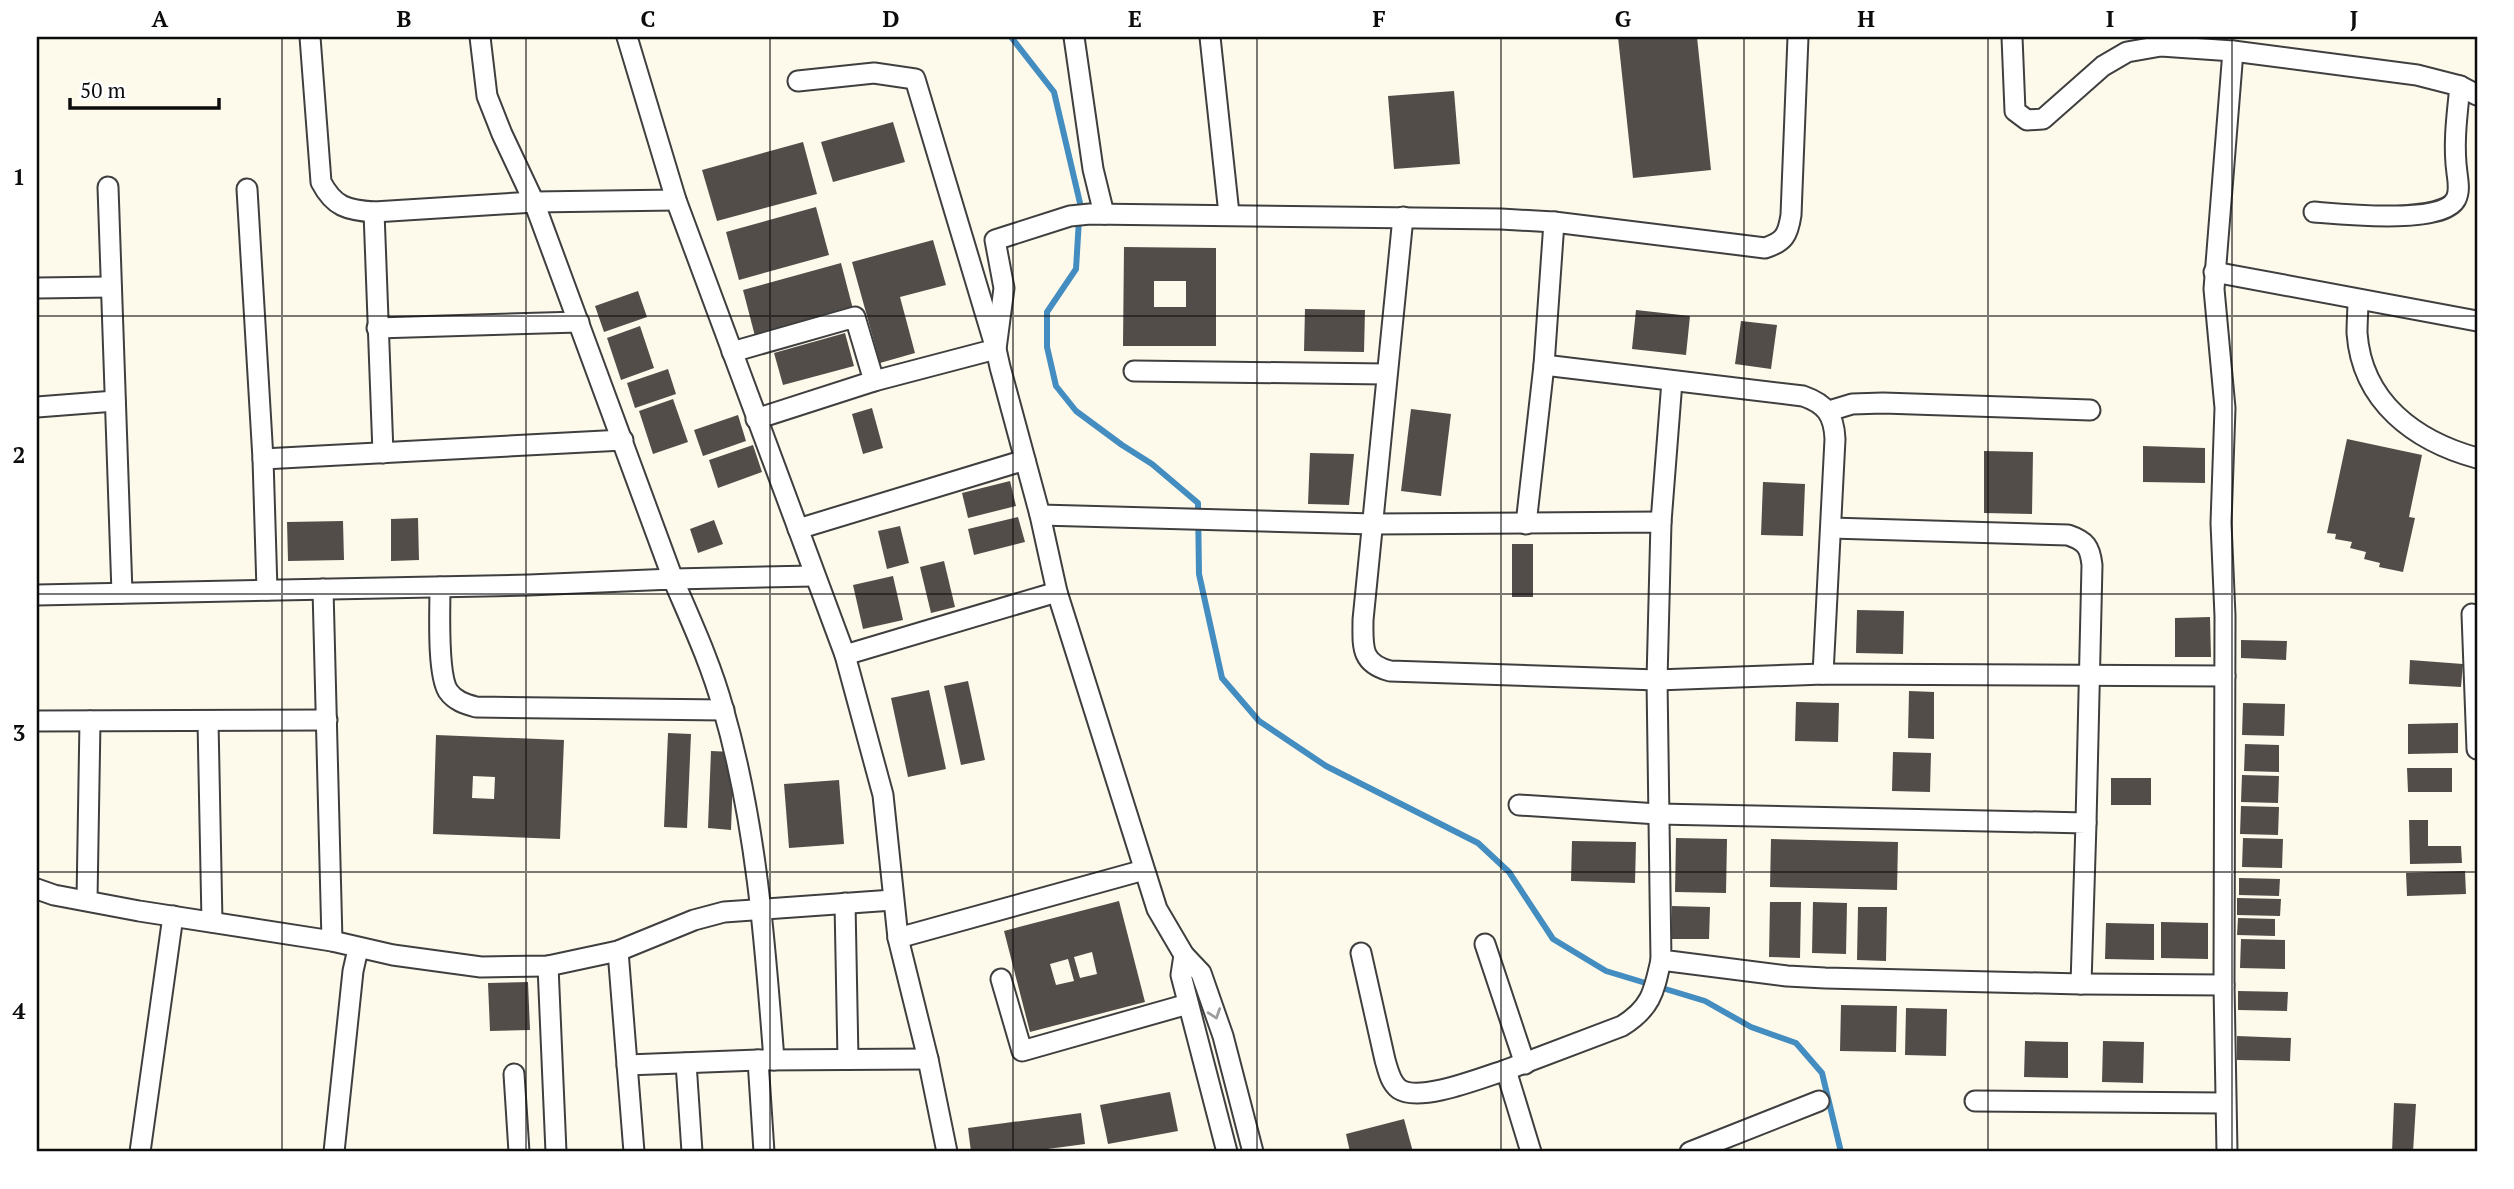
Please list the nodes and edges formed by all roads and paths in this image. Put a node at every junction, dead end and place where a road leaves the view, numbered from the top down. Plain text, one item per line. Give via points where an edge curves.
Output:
1 (310, 37) edge
2 (480, 37) edge
3 (627, 37) edge
4 (1074, 37) edge
5 (1210, 37) edge
6 (1798, 37) edge
7 (2012, 37) edge
8 (2233, 51) junction
9 (798, 81) dead end
10 (2469, 90) edge
11 (108, 187) dead end
12 (247, 189) dead end
13 (676, 200) junction
14 (534, 202) junction
15 (374, 212) junction
16 (2314, 212) dead end
17 (1229, 214) junction
18 (1088, 215) junction
19 (1402, 217) junction
20 (1554, 222) junction
21 (2214, 272) junction
22 (111, 287) junction
23 (37, 288) edge
24 (2358, 300) junction
25 (2477, 321) edge
26 (579, 322) junction
27 (377, 328) junction
28 (996, 349) junction
29 (732, 352) junction
30 (1545, 365) junction
31 (1135, 371) dead end
32 (1386, 374) junction
33 (874, 381) junction
34 (1672, 381) junction
35 (115, 401) junction
36 (37, 407) edge
37 (2090, 410) dead end
38 (1829, 411) junction
39 (756, 419) junction
40 (623, 440) junction
41 (383, 453) junction
42 (2477, 458) edge
43 (263, 459) junction
44 (1025, 460) junction
45 (1040, 515) junction
46 (1661, 522) junction
47 (1374, 524) junction
48 (1526, 524) junction
49 (1830, 528) junction
50 (798, 529) junction
51 (814, 576) junction
52 (673, 579) junction
53 (440, 587) junction
54 (323, 589) junction
55 (267, 590) junction
56 (1057, 592) junction
57 (122, 593) junction
58 (37, 595) edge
59 (2472, 614) dead end
60 (845, 655) junction
61 (1822, 674) junction
62 (2090, 676) junction
63 (2225, 676) junction
64 (1657, 680) junction
65 (724, 709) junction
66 (327, 720) junction
67 (90, 721) junction
68 (208, 721) junction
69 (37, 722) edge
70 (2477, 749) edge
71 (1519, 805) dead end
72 (1658, 814) junction
73 (2086, 823) junction
74 (1144, 870) junction
75 (37, 889) edge
76 (87, 900) junction
77 (893, 900) junction
78 (845, 903) junction
79 (762, 908) junction
80 (173, 916) junction
81 (212, 922) junction
82 (898, 938) junction
83 (332, 941) junction
84 (1485, 944) dead end
85 (358, 949) junction
86 (618, 951) junction
87 (1362, 953) dead end
88 (1184, 955) junction
89 (1660, 963) junction
90 (548, 966) junction
91 (1001, 979) dead end
92 (2081, 984) junction
93 (2224, 985) junction
94 (1188, 1004) junction
95 (849, 1059) junction
96 (928, 1059) junction
97 (766, 1060) junction
98 (686, 1063) junction
99 (1525, 1063) junction
100 (627, 1065) junction
101 (1506, 1070) junction
102 (514, 1074) dead end
103 (1819, 1101) dead end
104 (1975, 1101) dead end
105 (2225, 1103) junction
106 (140, 1152) edge
107 (334, 1152) edge
108 (519, 1152) edge
109 (556, 1152) edge
110 (634, 1152) edge
111 (692, 1152) edge
112 (764, 1152) edge
113 (947, 1152) edge
114 (1227, 1152) edge
115 (1253, 1152) edge
116 (1531, 1152) edge
117 (1690, 1152) edge
118 (2227, 1152) edge

1 - 15 street via 321,182 338,204
2 - 14 street via 487,96
3 - 13 street
4 - 18 street via 1093,169
5 - 17 street
6 - 20 street via 1791,215 1788,233 1780,243 1765,248
7 - 8 street via 2015,111 2036,121 2127,52 2161,46
8 - 10 street via 2417,75
8 - 21 street
9 - 28 street via 874,73 915,79
10 - 16 street via 2455,139 2458,191 2450,206 2386,216
11 - 22 street
12 - 43 street
13 - 14 street
13 - 29 street
14 - 15 street
14 - 26 street
15 - 27 street
17 - 18 street
17 - 19 street
18 - 28 street via 996,240 1004,288
19 - 20 street
19 - 32 street
20 - 30 street
21 - 24 street
21 - 63 street via 2225,408 2221,491
22 - 23 street
22 - 35 street
24 - 25 street
24 - 42 street via 2360,350 2369,381 2390,412 2423,435
26 - 27 street
26 - 40 street
27 - 41 street
28 - 33 street
28 - 44 street
29 - 33 street via 855,317
29 - 39 street
30 - 34 street
30 - 48 street
31 - 32 street
32 - 47 street
33 - 39 street
34 - 38 street via 1803,396
34 - 46 street
35 - 36 street
35 - 57 street
37 - 38 street via 1882,403
38 - 49 street via 1835,439
39 - 50 street
40 - 41 street
40 - 52 street
41 - 43 street
43 - 55 street
44 - 45 street
44 - 50 street
45 - 47 street
45 - 56 street
46 - 48 street
46 - 64 street
47 - 48 street
47 - 64 street via 1363,644 1377,668
49 - 61 street
49 - 62 street via 2068,535 2082,540 2091,549 2092,565
50 - 51 street
51 - 52 street
51 - 60 street
52 - 53 street
52 - 65 street
53 - 54 street
53 - 65 street via 442,674 447,690 465,704
54 - 55 street
54 - 66 street
55 - 57 street
56 - 60 street
56 - 74 street
57 - 58 street
59 - 70 street
60 - 77 street via 883,795
61 - 62 street
61 - 64 street
62 - 63 street
62 - 73 street
63 - 93 street
64 - 72 street
65 - 79 street via 741,776
66 - 68 street
66 - 83 street
67 - 68 street
67 - 69 street
67 - 76 street
68 - 81 street
71 - 72 street
72 - 73 street
72 - 89 street
73 - 92 street
74 - 82 street
74 - 88 street via 1157,909
75 - 76 street
76 - 80 street
77 - 78 street
77 - 82 street
78 - 79 street
78 - 95 street
79 - 86 street via 694,920
79 - 97 street
80 - 81 street
80 - 106 street
81 - 83 street
82 - 96 street
83 - 85 street
84 - 99 street
85 - 90 street via 481,967
85 - 107 street
86 - 90 street
86 - 100 street
87 - 101 street via 1384,1060 1398,1088 1412,1094 1431,1092
88 - 94 street via 1181,975
88 -> 115 street via 1200,973 1223,1036
89 - 92 street via 1825,978
89 - 99 street via 1652,995 1638,1016
90 - 109 street
91 - 94 street via 1022,1051
92 - 93 street
93 - 105 street
94 - 114 street
95 - 96 street
95 - 97 street
96 - 113 street
97 - 98 street
97 - 112 street
98 - 100 street
98 - 111 street
99 - 101 street
100 - 110 street
101 - 116 street
102 - 108 street
103 - 117 street
104 - 105 street
105 - 118 street

